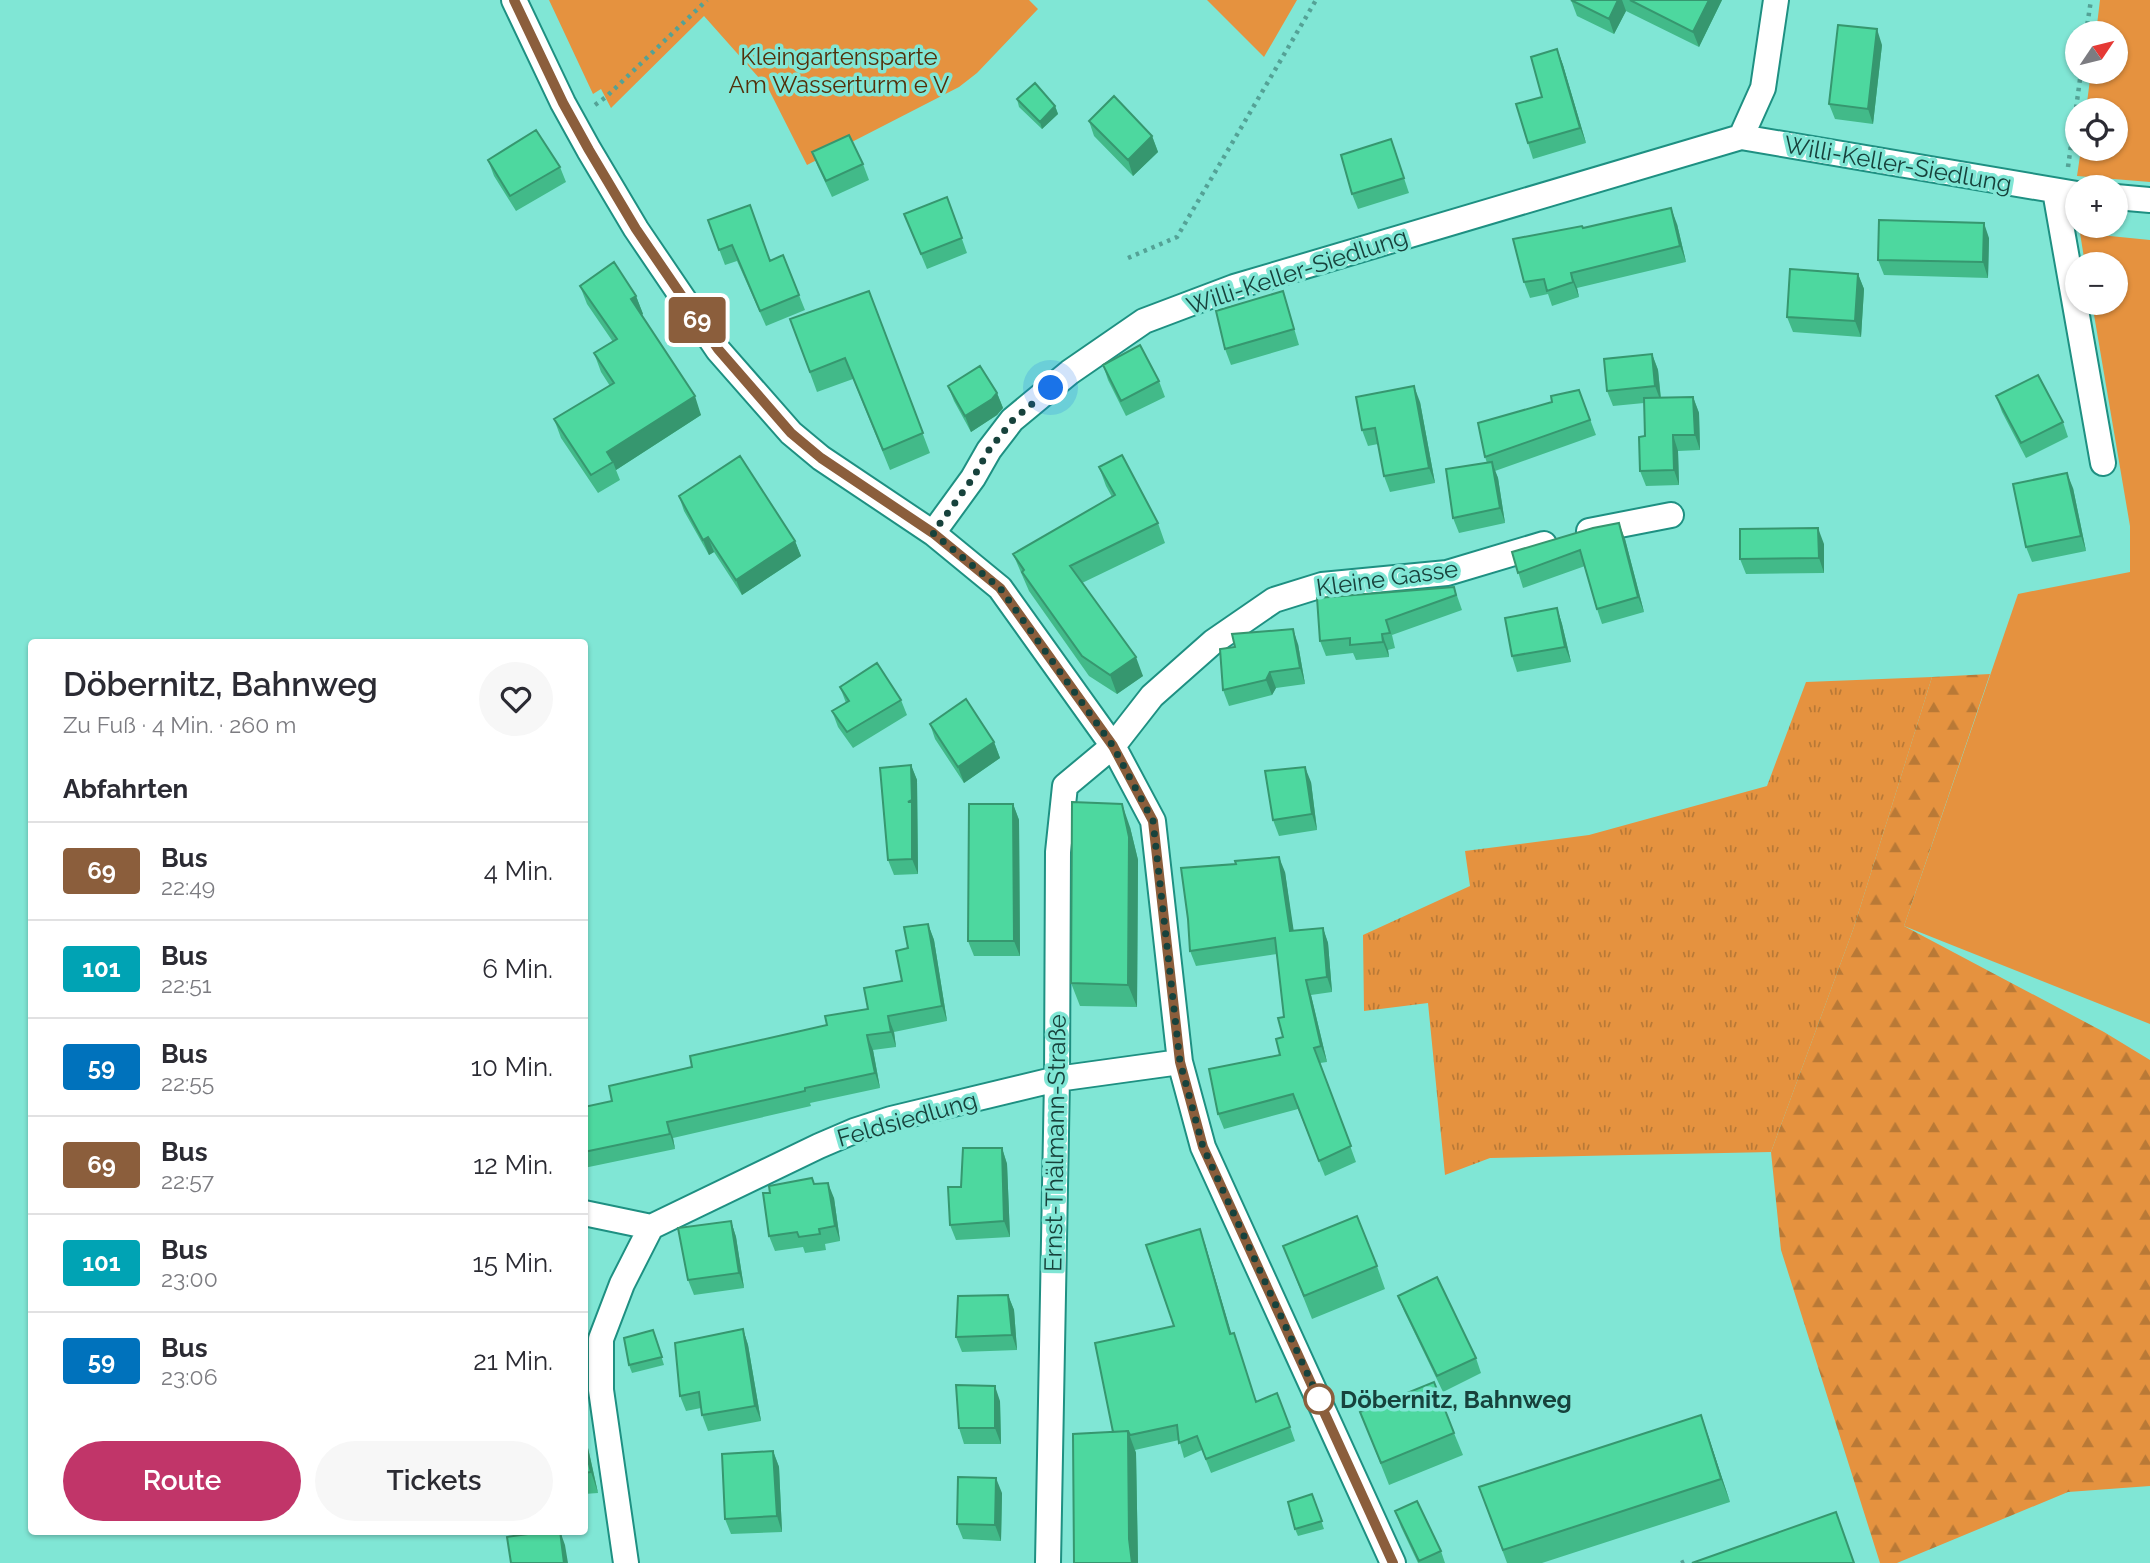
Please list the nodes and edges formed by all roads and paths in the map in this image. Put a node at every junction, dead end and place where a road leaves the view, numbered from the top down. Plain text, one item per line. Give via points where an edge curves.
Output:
1 (514, 0) edge
2 (706, 0) edge
3 (1316, 0) edge
4 (1776, 0) edge
5 (2091, 0) edge
6 (2088, 21) edge
7 (2080, 84) edge
8 (572, 120) junction
9 (1741, 137) junction
10 (2068, 175) edge
11 (2065, 192) edge
12 (2128, 198) edge
13 (2150, 200) edge
14 (2072, 238) edge
15 (1128, 258) dead end
16 (2104, 463) dead end
17 (1671, 515) dead end
18 (933, 533) junction
19 (1113, 746) junction
20 (1180, 1062) junction
21 (1058, 1079) junction
22 (588, 1214) edge
23 (651, 1227) junction
24 (593, 1391) edge
25 (1688, 1560) dead end
26 (626, 1563) edge
27 (1048, 1563) edge
28 (1393, 1563) edge
29 (1681, 1563) edge

1 - 8 street
2 - 8 path via 606,97
3 - 15 path via 1177,237
4 - 9 street via 1763,88
5 - 6 path
7 - 10 path
8 - 18 street via 678,293 756,394 821,458
9 - 11 street, Willi-Keller-Siedlung
9 - 18 street, Willi-Keller-Siedlung via 1234,287 1144,321 1070,372 1013,420
12 - 13 street
14 - 16 street
17 - 19 street, Kleine Gasse via 1595,529 1447,573 1322,585 1274,600 1213,642 1152,695
18 - 19 street via 1000,588
19 - 20 street via 1153,821
19 - 21 street, Ernst-Thälmann-Straße via 1065,786 1058,852
20 - 21 street, Feldsiedlung
20 - 28 street via 1203,1147
21 - 23 street, Feldsiedlung via 853,1131
21 - 27 street, Ernst-Thälmann-Straße
22 - 23 street
23 - 24 street via 622,1283 601,1339
24 - 26 street
25 - 29 path

